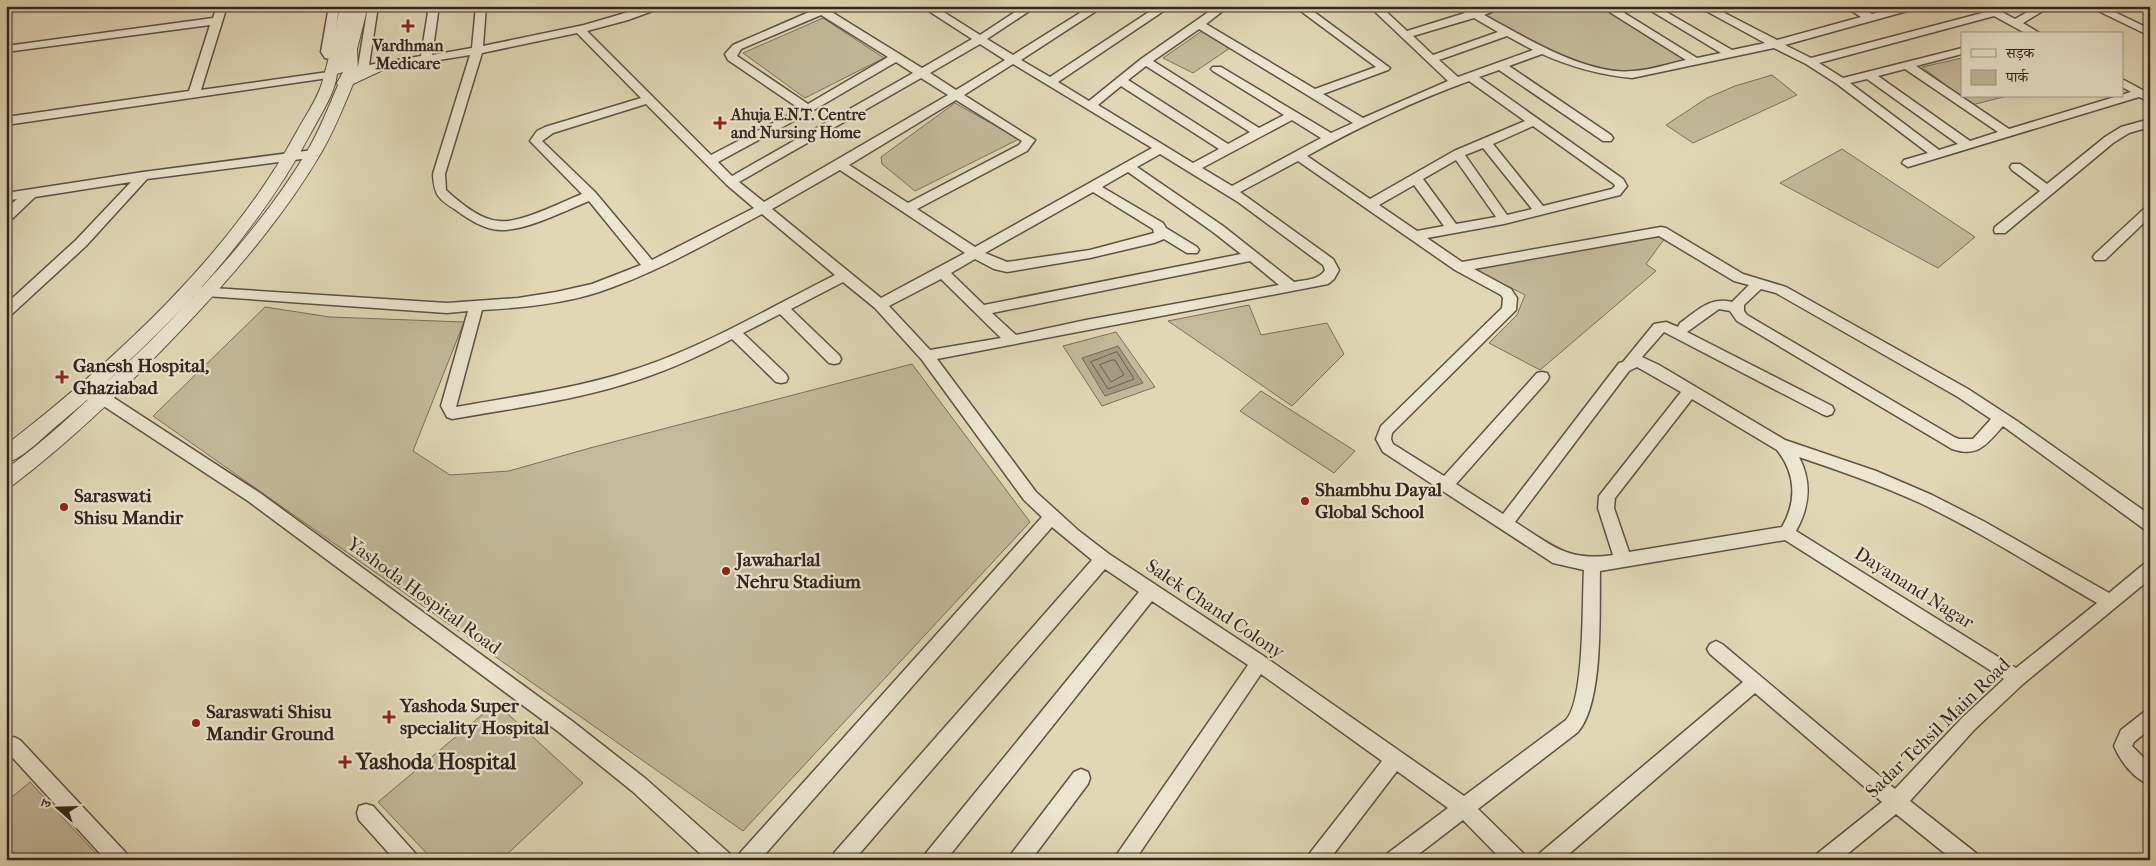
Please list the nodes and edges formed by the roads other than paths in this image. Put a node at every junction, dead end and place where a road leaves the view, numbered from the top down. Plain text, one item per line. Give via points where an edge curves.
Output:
1 (222, 6) edge
2 (334, 6) edge
3 (346, 6) edge
4 (361, 6) edge
5 (373, 6) edge
6 (434, 6) edge
7 (481, 6) edge
8 (661, 6) edge
9 (926, 6) edge
10 (1032, 6) edge
11 (1166, 6) edge
12 (1224, 6) edge
13 (1299, 6) edge
14 (1374, 6) edge
15 (1460, 6) edge
16 (1501, 6) edge
17 (1605, 6) edge
18 (1648, 6) edge
19 (1702, 6) edge
20 (1849, 6) edge
21 (1914, 6) edge
22 (1982, 6) edge
23 (2046, 6) edge
24 (2093, 6) edge
25 (1090, 8) edge
26 (827, 9) edge
27 (1995, 13) junction
28 (1475, 14) junction
29 (1869, 17) junction
30 (217, 21) junction
31 (2015, 23) junction
32 (1197, 24) junction
33 (579, 29) junction
34 (1508, 32) junction
35 (2030, 32) edge
36 (2150, 33) edge
37 (1405, 35) junction
38 (979, 40) junction
39 (1776, 44) junction
40 (351, 47) joint
41 (6, 49) edge
42 (477, 50) junction
43 (1543, 50) junction
44 (1961, 51) edge
45 (1731, 54) junction
46 (895, 58) junction
47 (426, 59) junction
48 (1430, 59) junction
49 (1012, 60) junction
50 (1145, 61) junction
51 (1695, 61) junction
52 (1810, 62) junction
53 (333, 63) junction
54 (1499, 65) junction
55 (380, 66) junction
56 (1908, 66) junction
57 (1217, 70) dead end
58 (352, 73) junction
59 (921, 74) junction
60 (1869, 75) junction
61 (1470, 76) junction
62 (1121, 81) junction
63 (1050, 82) junction
64 (1455, 82) junction
65 (1841, 82) junction
66 (2124, 83) edge
67 (194, 93) junction
68 (1316, 93) junction
69 (956, 95) junction
70 (2145, 96) edge
71 (649, 99) junction
72 (1091, 105) junction
73 (808, 109) junction
74 (1292, 115) junction
75 (6, 121) edge
76 (1533, 122) junction
77 (1362, 123) junction
78 (2150, 123) edge
79 (1259, 133) junction
80 (2007, 133) junction
81 (1330, 138) junction
82 (1607, 138) dead end
83 (1486, 142) junction
84 (1968, 145) junction
85 (1162, 148) junction
86 (1228, 149) junction
87 (313, 154) junction
88 (1458, 154) junction
89 (1937, 154) junction
90 (292, 155) junction
91 (1298, 155) junction
92 (710, 160) junction
93 (1908, 163) dead end
94 (840, 165) junction
95 (1128, 166) junction
96 (2016, 167) dead end
97 (1192, 168) junction
98 (143, 176) junction
99 (1416, 178) junction
100 (731, 182) junction
101 (1092, 186) junction
102 (2048, 191) junction
103 (1231, 192) junction
104 (30, 193) junction
105 (592, 195) junction
106 (6, 197) edge
107 (1371, 204) junction
108 (909, 208) junction
109 (762, 209) junction
110 (2150, 210) edge
111 (1540, 211) junction
112 (6, 217) edge
113 (1504, 220) junction
114 (2144, 221) edge
115 (1453, 230) junction
116 (2000, 230) dead end
117 (1161, 231) junction
118 (1415, 236) junction
119 (1192, 250) dead end
120 (974, 252) junction
121 (1252, 256) junction
122 (2100, 257) dead end
123 (1460, 266) junction
124 (650, 267) junction
125 (942, 272) junction
126 (845, 275) junction
127 (1759, 283) junction
128 (1291, 288) junction
129 (187, 291) junction
130 (206, 293) junction
131 (880, 304) junction
132 (476, 307) junction
133 (782, 308) junction
134 (1736, 308) junction
135 (981, 310) junction
136 (6, 312) edge
137 (1685, 327) dead end
138 (734, 333) junction
139 (1013, 341) junction
140 (927, 356) junction
141 (834, 359) dead end
142 (1629, 363) junction
143 (1542, 377) dead end
144 (781, 378) dead end
145 (1690, 391) junction
146 (83, 393) junction
147 (103, 398) junction
148 (1827, 410) dead end
149 (2001, 418) junction
150 (1782, 446) junction
151 (6, 456) edge
152 (6, 480) edge
153 (1446, 485) junction
154 (1051, 517) junction
155 (1505, 523) junction
156 (2150, 524) edge
157 (1787, 533) junction
158 (1102, 559) junction
159 (1623, 560) junction
160 (1592, 565) junction
161 (2150, 569) edge
162 (1151, 590) junction
163 (2110, 602) junction
164 (1716, 649) dead end
165 (1259, 663) junction
166 (2018, 678) junction
167 (1756, 682) junction
168 (2150, 718) edge
169 (6, 752) edge
170 (1394, 758) junction
171 (2150, 776) edge
172 (1081, 778) dead end
173 (1896, 802) junction
174 (1463, 807) junction
175 (366, 813) dead end
176 (119, 860) edge
177 (408, 860) edge
178 (722, 860) edge
179 (747, 860) edge
180 (840, 860) edge
181 (933, 860) edge
182 (1019, 860) edge
183 (1123, 860) edge
184 (1317, 860) edge
185 (1395, 860) edge
186 (1516, 860) edge
187 (1547, 860) edge
188 (1825, 860) edge
189 (1969, 860) edge

1 - 30 street
2 - 53 street via 327,52
3 - 53 street
4 - 40 street
5 - 58 street
6 - 47 street
7 - 42 street
8 - 33 street
9 - 38 street
10 - 38 street
11 - 63 street
12 - 32 street
13 - 68 street via 1384,68
14 - 37 street
15 - 28 street
16 - 28 street
17 - 51 street
18 - 45 street
19 - 39 street
20 - 29 street
21 - 29 street
22 - 27 street
23 - 31 street
24 - 36 street
25 - 49 street
26 - 46 street
26 - 73 street via 737,47 731,54 732,58
27 - 31 street
27 - 52 street
28 - 34 street
28 - 37 street
29 - 39 street
30 - 41 street
30 - 67 street
31 - 35 street
32 - 50 street
32 - 68 street
33 - 42 street
33 - 71 street, Salek Chand Colony
34 - 43 street
34 - 48 street
37 - 48 street
38 - 49 street
38 - 59 street
39 - 45 street
39 - 52 street
40 - 58 street
42 - 47 street
42 - 105 street via 439,174 440,191 449,200 498,226
43 - 51 street via 1590,68 1624,75
43 - 54 street
44 - 56 street
45 - 51 street
46 - 59 street
46 - 73 street
47 - 55 street
48 - 64 street
49 - 63 street
49 - 69 street
50 - 62 street
50 - 79 street
52 - 65 street
53 - 58 street
53 - 67 street
53 - 90 street via 329,83
54 - 61 street
54 - 82 street
55 - 58 street
55 - 58 street
56 - 60 street
56 - 80 street
57 - 74 street
58 - 87 street
59 - 69 street
59 - 100 street
60 - 65 street
60 - 84 street
61 - 64 street
61 - 76 street
62 - 72 street
62 - 86 street
63 - 72 street
64 - 77 street
65 - 89 street
66 - 70 street
67 - 75 street
68 - 77 street
69 - 94 street
69 - 108 street via 1026,137 1027,145
70 - 80 street
71 - 92 street, Salek Chand Colony
71 - 105 street via 549,130 537,138 536,141
72 - 85 street
73 - 92 street
74 - 79 street
74 - 81 street
76 - 83 street
76 - 111 street via 1621,186 1616,192
77 - 81 street
78 - 102 street via 2118,134
79 - 86 street
80 - 84 street
81 - 91 street
83 - 88 street
83 - 111 street
84 - 89 street
85 - 95 street
85 - 97 street
86 - 97 street
87 - 90 street
87 - 130 street via 285,196
88 - 99 street
88 - 113 street
89 - 93 street
90 - 98 street
90 - 129 street via 260,204
91 - 103 street
91 - 107 street
92 - 100 street, Salek Chand Colony
94 - 108 street
94 - 109 street
95 - 101 street
95 - 121 street
96 - 102 street
97 - 103 street
98 - 104 street
98 - 136 street via 80,243
99 - 107 street
99 - 115 street
100 - 109 street, Salek Chand Colony
101 - 117 street via 1158,226
101 - 120 street
102 - 116 street
103 - 128 street via 1328,262 1332,270 1324,281
104 - 106 street
104 - 112 street
105 - 124 street
107 - 118 street
108 - 120 street
109 - 124 street
109 - 126 street, Salek Chand Colony
110 - 114 street
111 - 113 street
113 - 115 street
114 - 122 street
115 - 118 street
117 - 119 street
117 - 120 street via 1154,239 1090,254 1015,266 999,266
118 - 123 street
120 - 125 street
121 - 128 street
121 - 135 street
123 - 127 street via 1661,231 1739,278
123 - 153 street via 1506,292 1510,298 1509,310 1383,436 1388,448
124 - 132 street via 595,288 556,297
125 - 131 street
125 - 135 street
126 - 131 street, Salek Chand Colony
126 - 133 street
127 - 134 street
127 - 149 street via 1781,290 1827,315 1963,392
128 - 139 street
129 - 130 street
129 - 146 street
130 - 132 street via 447,308
130 - 147 street
131 - 140 street, Salek Chand Colony
132 - 138 street via 448,406 452,413 623,379
133 - 138 street
133 - 141 street
134 - 137 street via 1715,305
134 - 149 street via 1742,318 1957,445 1977,445
135 - 139 street
138 - 144 street
139 - 140 street
140 - 154 street, Salek Chand Colony via 1030,496
142 - 145 street via 1645,364
142 - 148 street via 1658,328 1666,327
142 - 155 street
143 - 153 street
145 - 150 street
145 - 159 street via 1607,496 1606,508
146 - 147 street, Yashoda Hospital Road
146 - 151 street
147 - 152 street via 50,447
147 - 178 street, Yashoda Hospital Road via 254,497 566,727 640,785
149 - 156 street
150 - 157 street via 1793,456 1800,486 1799,507
150 - 163 street via 1901,488 1964,519
153 - 155 street
154 - 158 street, Salek Chand Colony
154 - 179 street
155 - 160 street via 1559,558
157 - 159 street
157 - 166 street, Dayanand Nagar
158 - 162 street, Salek Chand Colony
158 - 180 street
159 - 160 street
160 - 174 street via 1587,690 1579,718
161 - 163 street, Sadar Tehsil Main Road
162 - 165 street, Salek Chand Colony
162 - 181 street
163 - 166 street, Sadar Tehsil Main Road
164 - 167 street
165 - 170 street, Salek Chand Colony
165 - 183 street
166 - 173 street, Sadar Tehsil Main Road via 1968,724
167 - 173 street
167 - 187 street
168 - 171 street via 2127,736 2124,746 2127,755
169 - 176 street via 14,746
170 - 174 street, Salek Chand Colony
170 - 184 street
172 - 182 street
173 - 188 street, Sadar Tehsil Main Road
173 - 189 street
174 - 185 street
174 - 186 street, Salek Chand Colony
175 - 177 street

